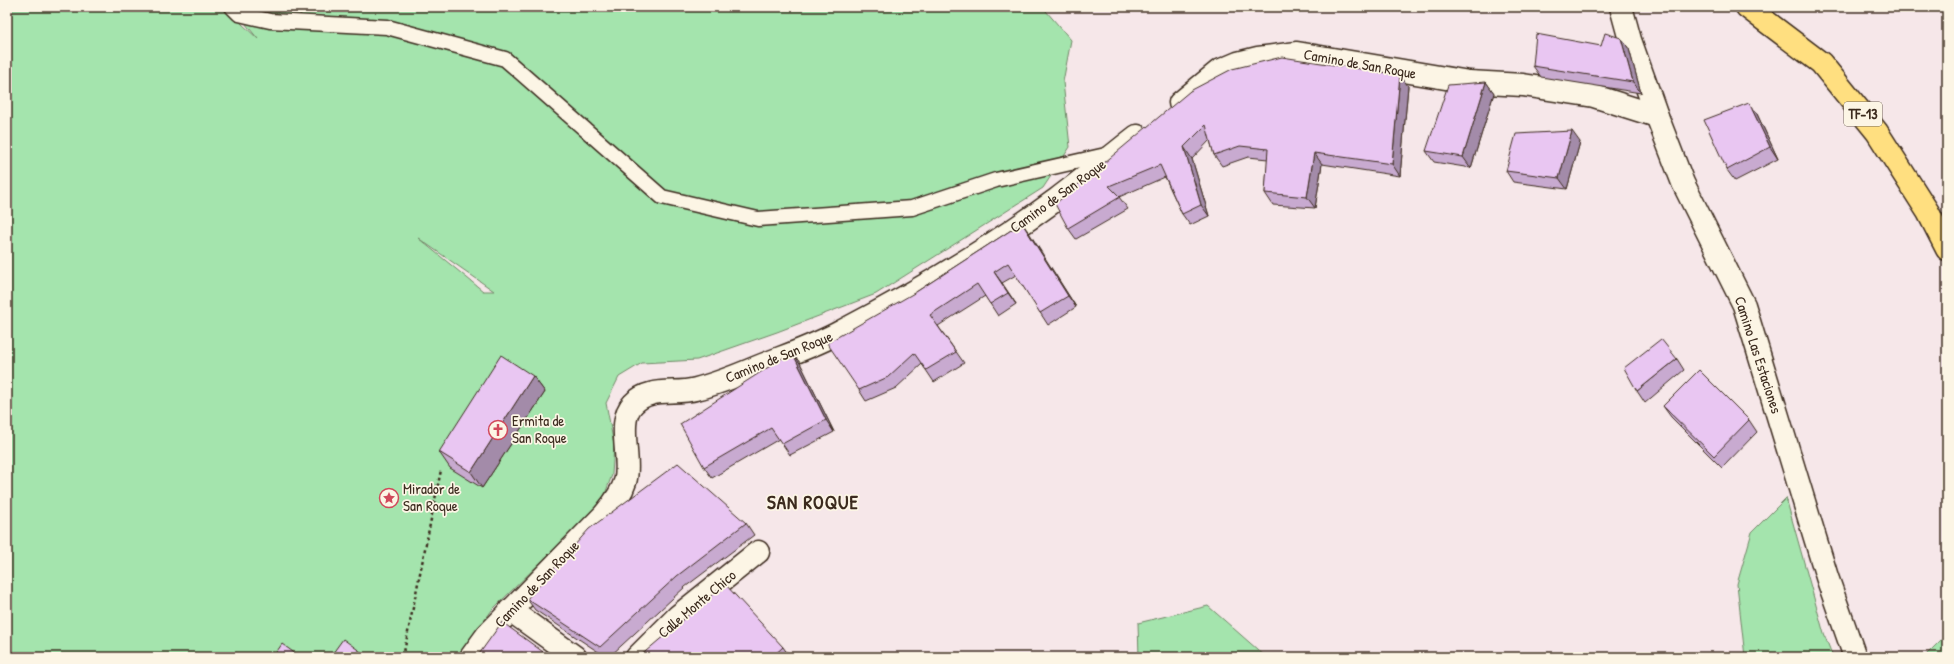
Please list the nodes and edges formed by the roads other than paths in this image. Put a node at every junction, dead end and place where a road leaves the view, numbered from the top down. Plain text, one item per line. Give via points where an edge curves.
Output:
1 (232, 7) edge
2 (1622, 7) edge
3 (1747, 7) edge
4 (1657, 116) junction
5 (1116, 153) junction
6 (1947, 249) edge
7 (758, 552) dead end
8 (510, 610) junction
9 (471, 657) edge
10 (575, 657) edge
11 (637, 657) edge
12 (1855, 657) edge

1 - 5 lane via 239,14 270,21 387,27 505,59 662,197 758,219 912,208 996,180
2 - 4 street, Camino Las Estaciones via 1630,40
3 - 6 main road, TF-13 via 1821,63 1877,132 1928,212
4 - 5 street, Camino de San Roque via 1594,96 1523,85 1469,82 1297,53 1258,58 1219,71
4 - 12 street, Camino Las Estaciones via 1683,183 1744,304 1825,570
5 - 8 street, Camino de San Roque via 1057,199 991,245 917,290 840,332 740,374 690,390 646,394 633,404 625,419 627,469 620,493 604,515
7 - 11 street, Calle Monte Chico via 678,616
8 - 9 street, Camino de San Roque
8 - 10 street

